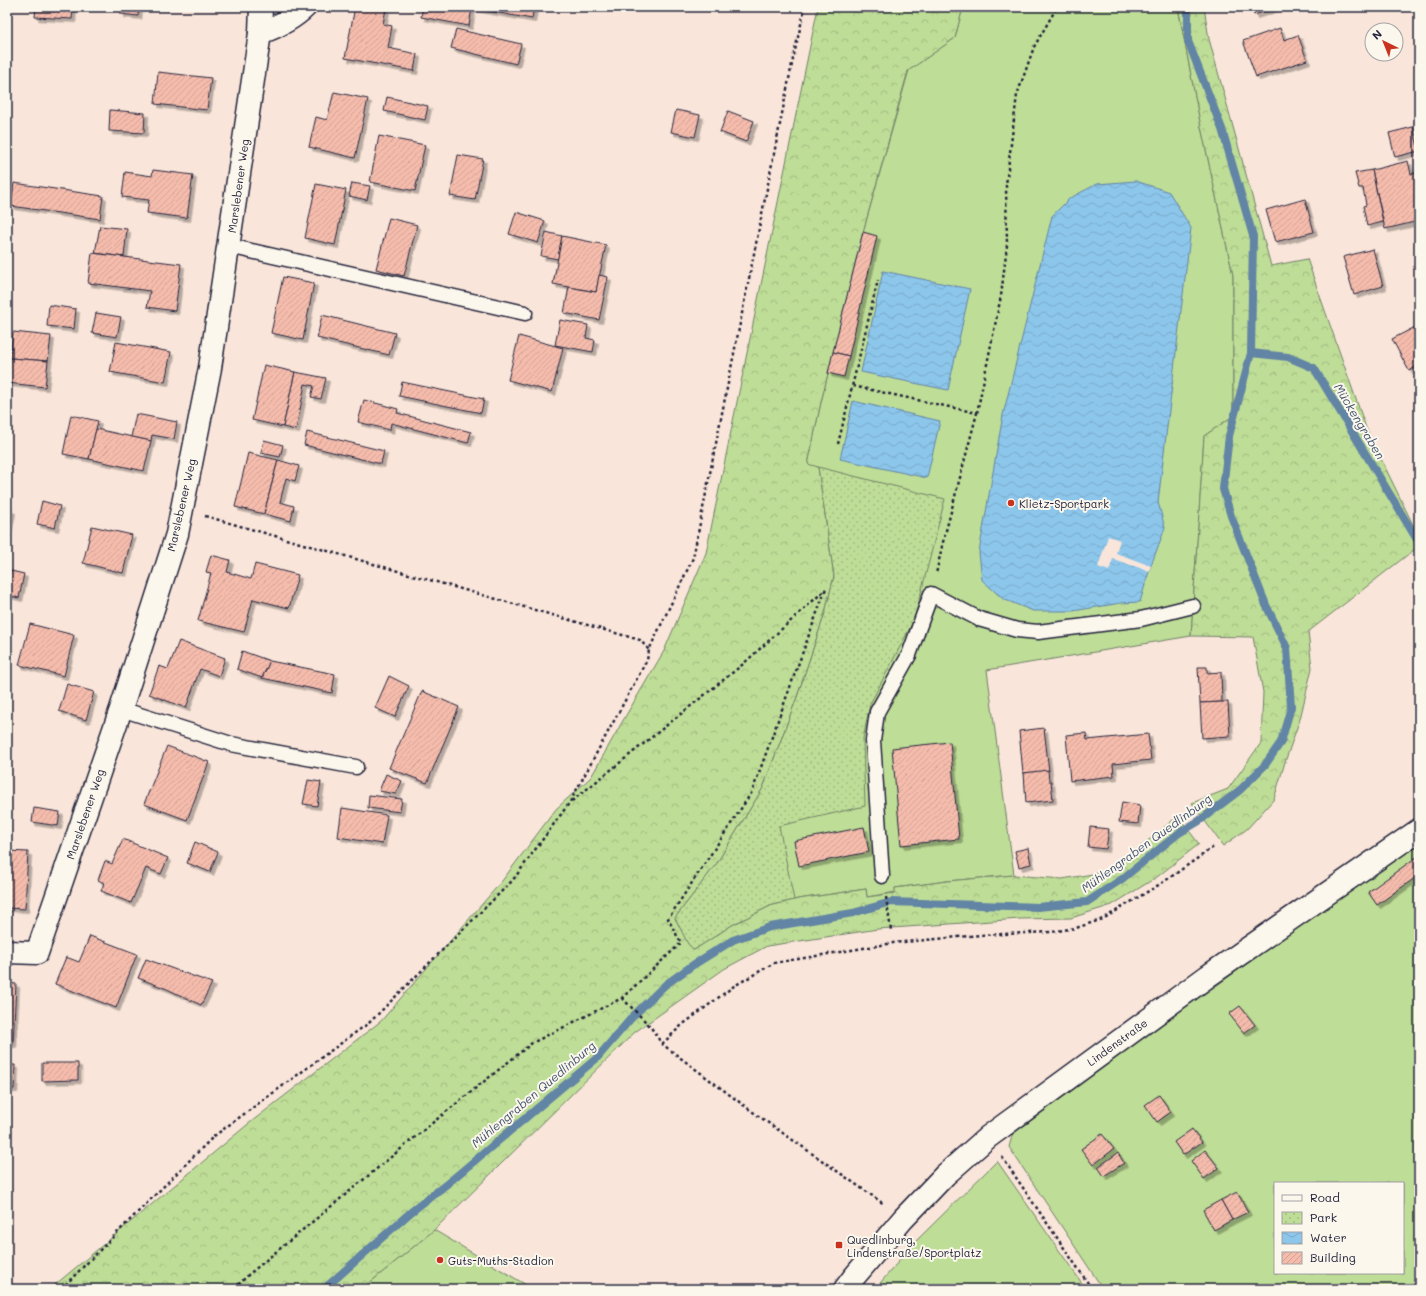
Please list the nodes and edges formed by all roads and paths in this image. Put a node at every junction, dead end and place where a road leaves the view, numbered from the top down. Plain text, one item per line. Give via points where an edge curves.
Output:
1 (261, 7) edge
2 (305, 7) edge
3 (805, 7) edge
4 (1057, 7) edge
5 (260, 33) junction
6 (229, 246) junction
7 (878, 280) dead end
8 (525, 313) dead end
9 (853, 386) junction
10 (977, 413) junction
11 (838, 444) dead end
12 (182, 509) junction
13 (931, 594) junction
14 (1193, 606) dead end
15 (649, 650) junction
16 (121, 709) junction
17 (356, 766) dead end
18 (570, 802) junction
19 (1419, 830) edge
20 (1215, 846) dead end
21 (882, 876) joint
22 (891, 930) dead end
23 (7, 952) edge
24 (622, 998) junction
25 (662, 1044) junction
26 (988, 1136) junction
27 (903, 1219) junction
28 (61, 1289) edge
29 (234, 1289) edge
30 (845, 1289) edge
31 (1092, 1289) edge

1 - 5 street, Marslebener Weg
2 - 5 street via 276,28
3 - 15 path via 693,558
4 - 10 path via 1034,47 1017,95 1006,184 1007,245 1001,296
5 - 6 street, Marslebener Weg
6 - 8 lane
6 - 12 street, Marslebener Weg via 210,368
7 - 9 path
9 - 10 path
9 - 11 path
10 - 13 path
12 - 15 path via 640,640
12 - 16 street, Marslebener Weg via 177,534
13 - 14 lane via 979,619 1017,630 1038,632 1141,619
13 - 21 lane via 909,655 876,719 873,741
15 - 18 path
16 - 17 lane via 231,744
16 - 23 street, Marslebener Weg via 37,953
18 - 24 path via 742,665 826,588 752,792 668,919 681,943
18 - 28 path via 513,880 370,1022 214,1136
19 - 26 street, Lindenstraße via 1208,976
20 - 25 path via 1165,881 1103,919 1076,928 893,943 774,963 734,986
21 - 22 path
24 - 25 path via 650,1026
24 - 29 path via 532,1043
25 - 27 path
26 - 27 street, Lindenstraße
26 - 31 path
27 - 30 street, Lindenstraße

